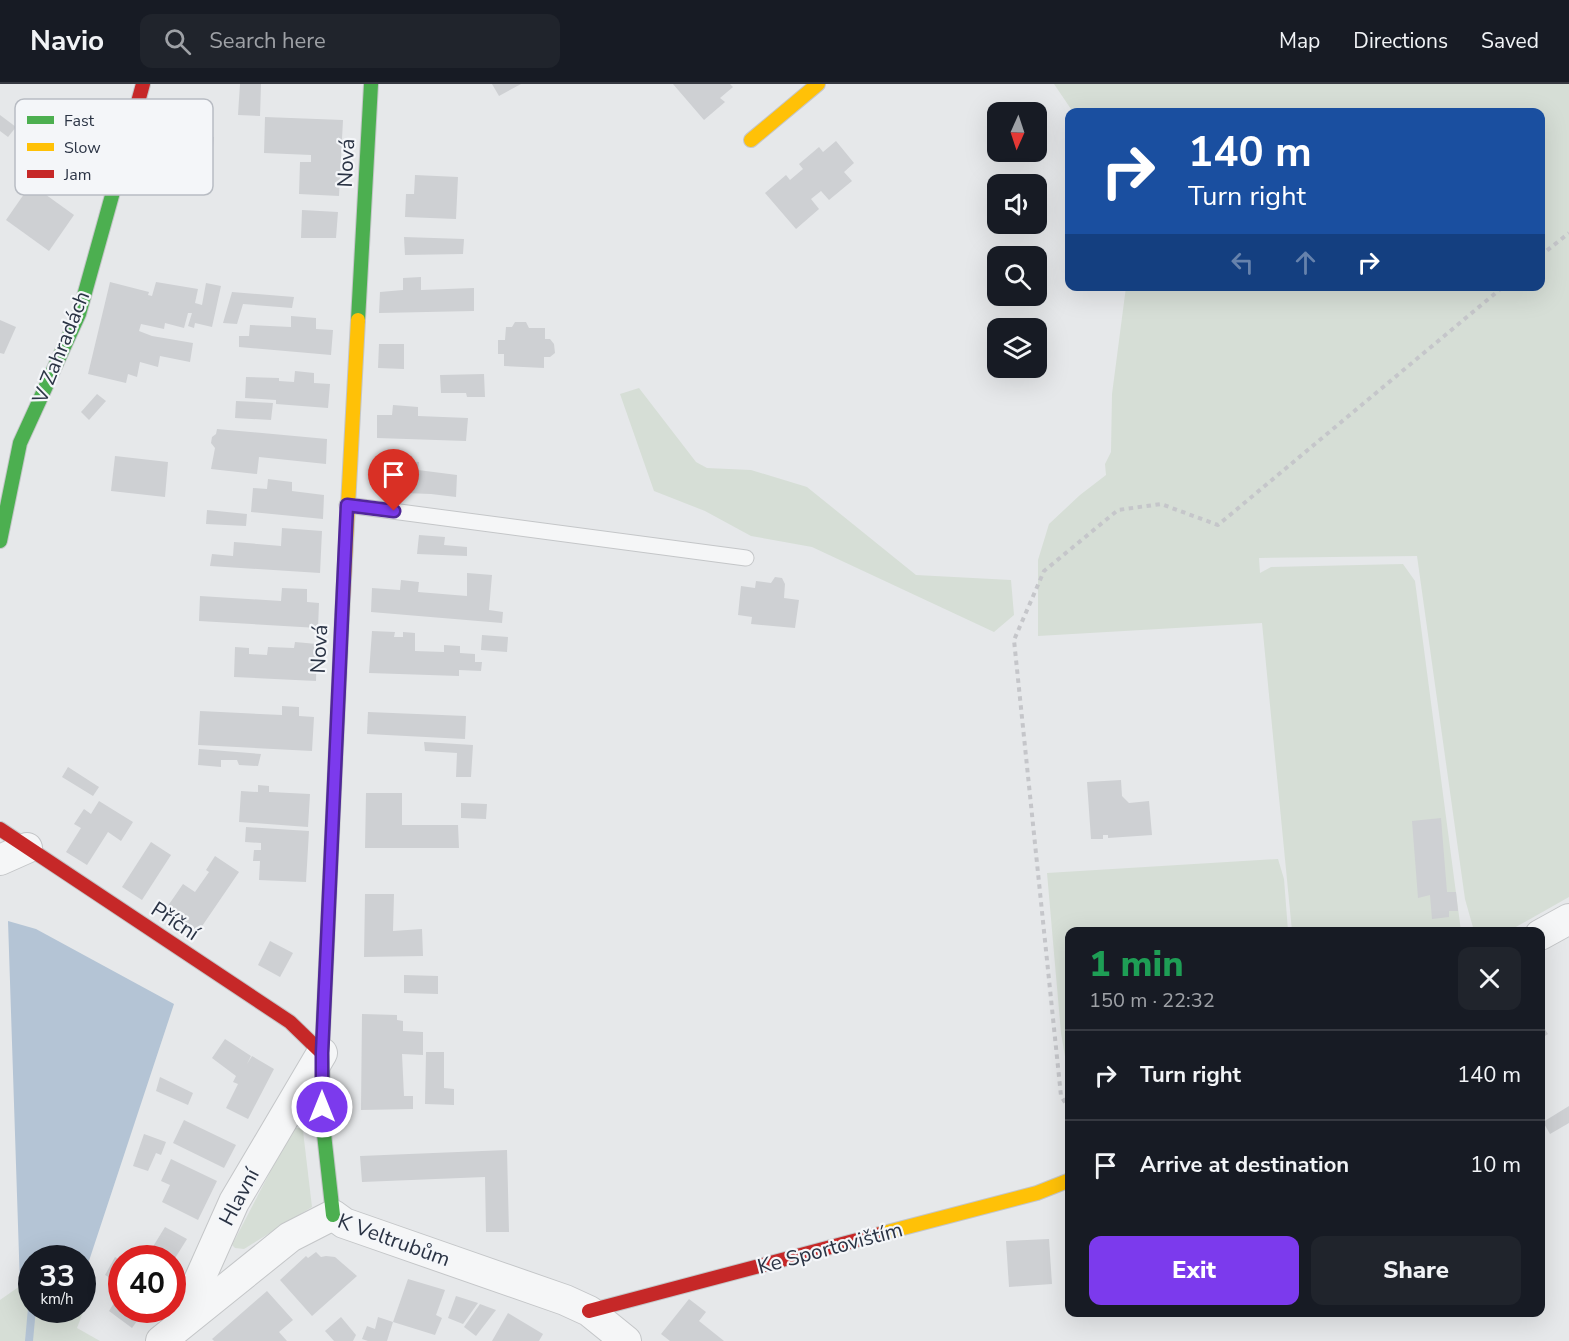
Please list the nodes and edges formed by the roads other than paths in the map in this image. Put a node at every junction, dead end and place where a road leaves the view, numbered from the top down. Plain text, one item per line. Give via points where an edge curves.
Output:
1 (143, 84) edge
2 (371, 84) edge
3 (818, 84) edge
4 (139, 99) edge
5 (751, 140) dead end
6 (112, 195) edge
7 (347, 505) junction
8 (0, 541) edge
9 (746, 558) dead end
10 (0, 829) edge
11 (27, 848) junction
12 (0, 860) edge
13 (1569, 919) edge
14 (1545, 932) edge
15 (322, 1053) junction
16 (1065, 1182) edge
17 (333, 1215) junction
18 (589, 1311) junction
19 (170, 1333) edge
20 (626, 1341) edge

1 - 4 street, V Zahradách
2 - 7 street, Nová
3 - 5 street
6 - 8 street, V Zahradách via 78,314 20,443
7 - 9 lane
7 - 15 street, Nová
10 - 11 street, Příční
11 - 12 street
11 - 15 street, Příční via 290,1022
13 - 14 street
15 - 17 street, Nová via 322,1125
15 - 19 street, Hlavní via 234,1202
16 - 18 street, Ke Sportovištím via 1026,1196
17 - 18 street, K Veltrubům via 344,1223
17 - 19 street, K Veltrubům via 290,1237
18 - 20 street, K Veltrubům

